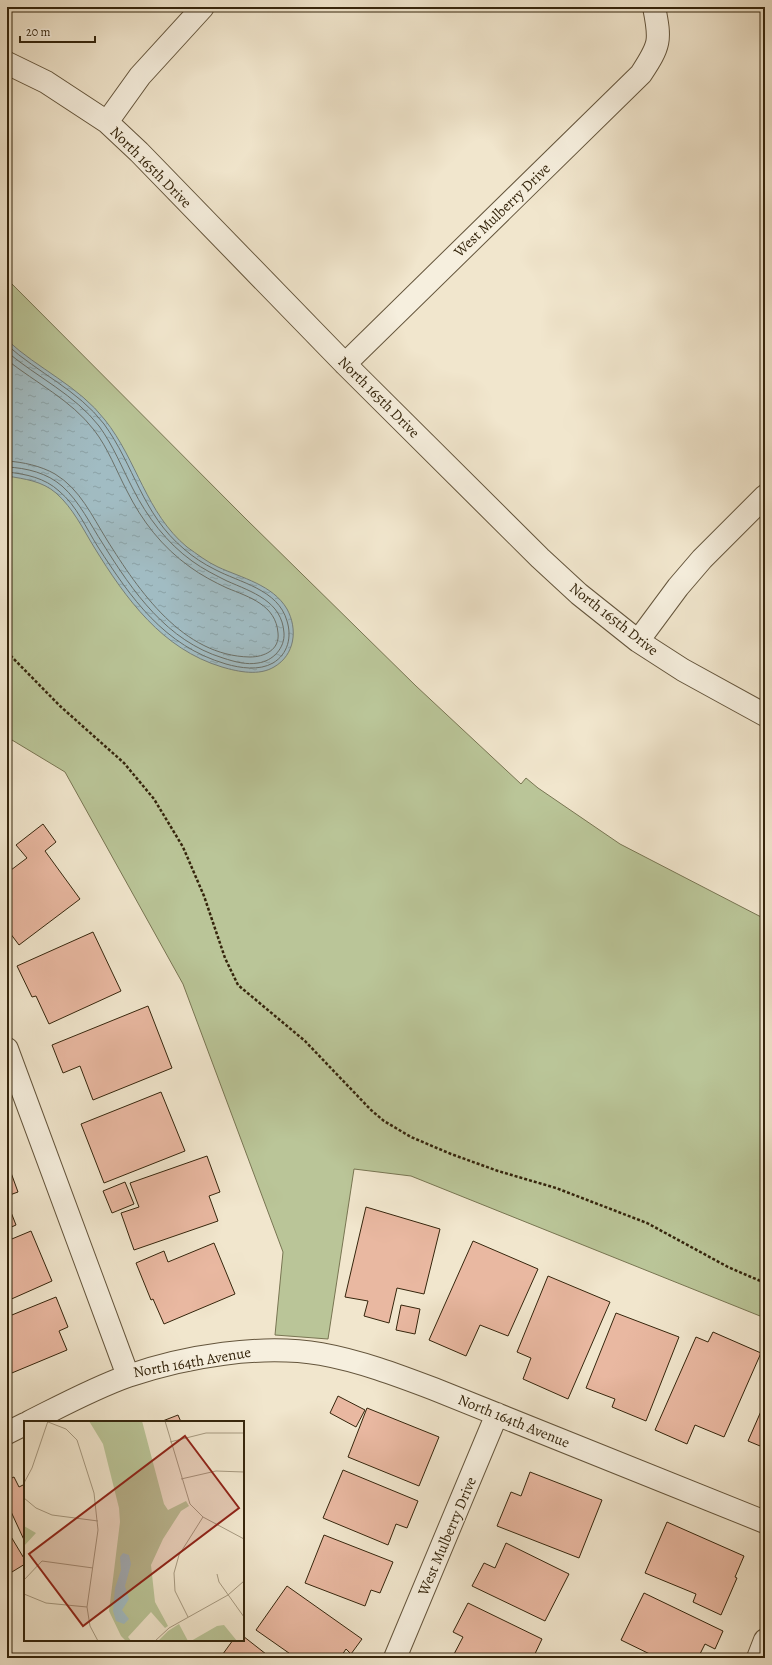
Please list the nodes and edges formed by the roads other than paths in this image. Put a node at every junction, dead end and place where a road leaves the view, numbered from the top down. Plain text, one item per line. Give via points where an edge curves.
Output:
1 (203, 7) edge
2 (654, 7) edge
3 (7, 63) edge
4 (107, 122) junction
5 (345, 364) junction
6 (765, 496) edge
7 (638, 641) junction
8 (765, 715) edge
9 (7, 1049) edge
10 (128, 1376) junction
11 (497, 1414) junction
12 (31, 1421) edge
13 (24, 1424) edge
14 (7, 1433) edge
15 (765, 1522) edge
16 (765, 1640) edge
17 (395, 1658) edge
18 (758, 1658) edge

1 - 4 street via 140,76
2 - 5 street, West Mulberry Drive via 659,32 655,53 641,74
3 - 4 street, North 165th Drive via 46,82
4 - 5 street, North 165th Drive
5 - 7 street, North 165th Drive via 540,558 579,594
6 - 7 street via 702,559
7 - 8 street, North 165th Drive via 683,670
9 - 10 street, North 164th Avenue
10 - 11 street, North 164th Avenue via 174,1364 250,1350 321,1354 393,1374
10 - 12 street
11 - 15 street, North 164th Avenue
11 - 17 street, West Mulberry Drive
13 - 14 street
16 - 18 street

